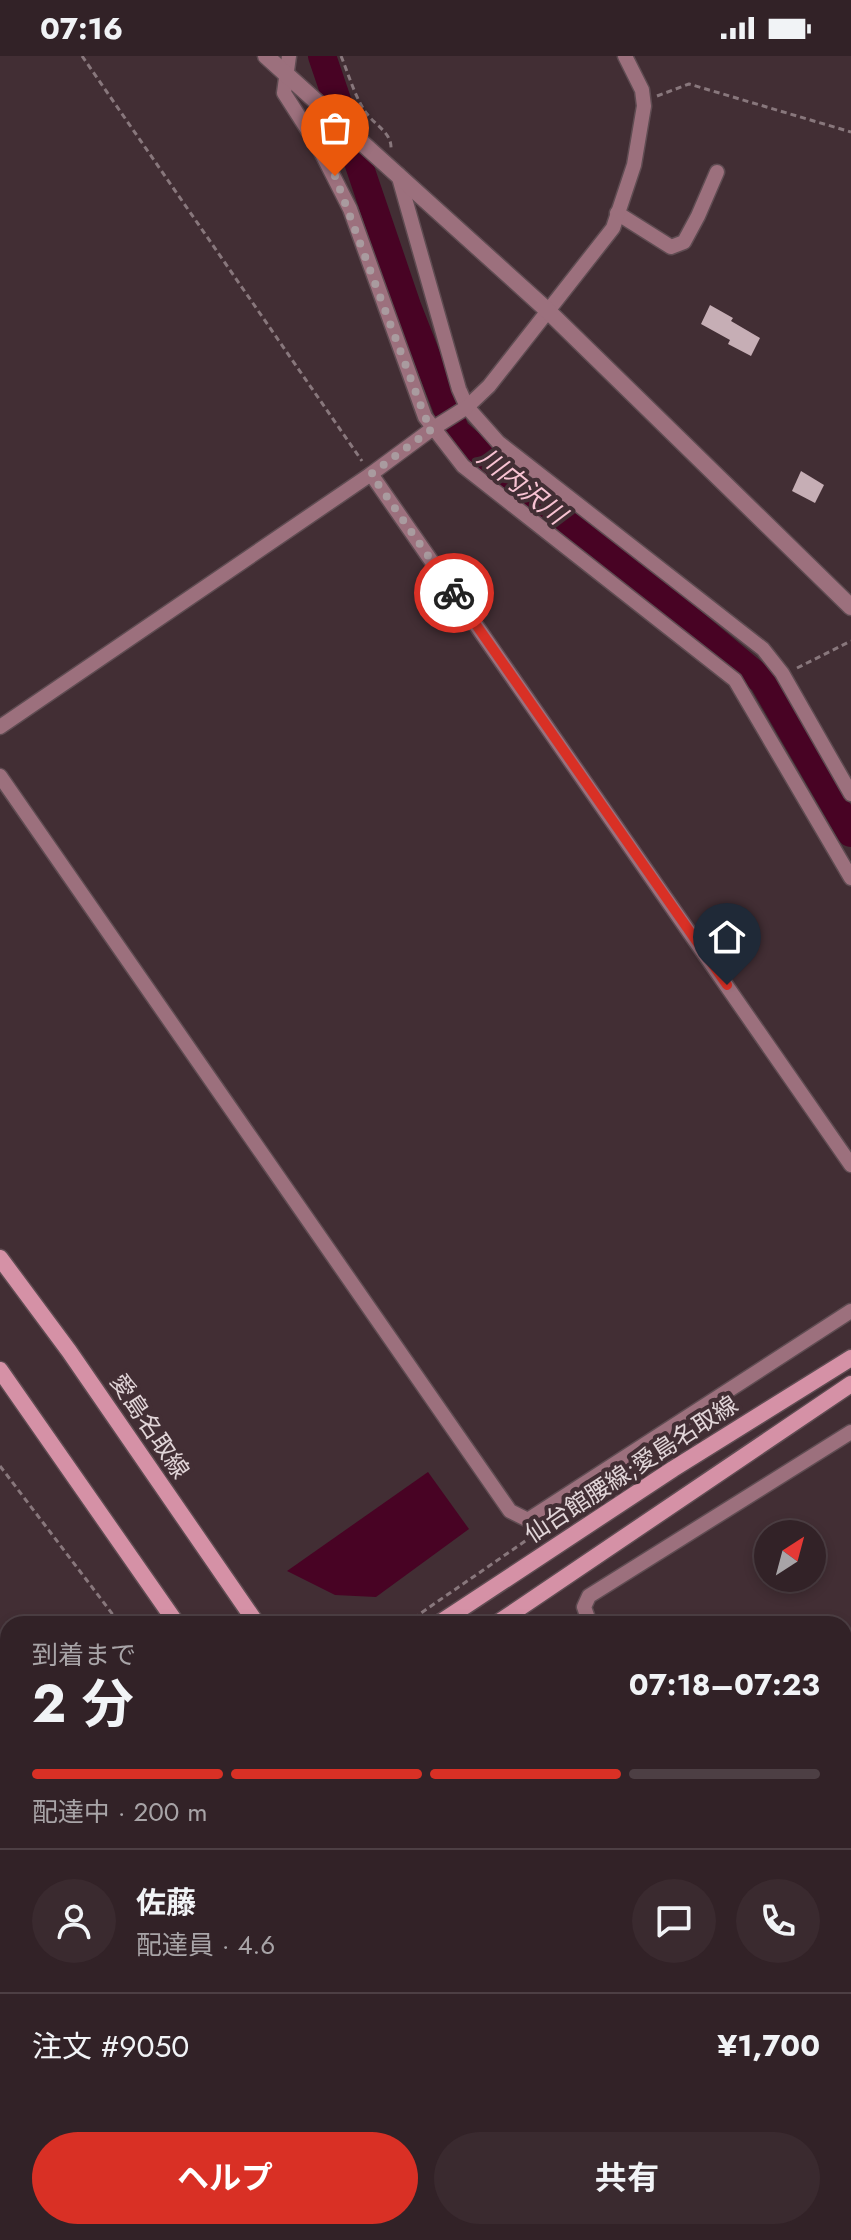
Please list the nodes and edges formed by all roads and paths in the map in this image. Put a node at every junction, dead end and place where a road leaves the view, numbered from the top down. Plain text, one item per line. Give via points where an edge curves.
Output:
1 (82, 56) edge
2 (266, 56) edge
3 (289, 56) edge
4 (341, 56) edge
5 (625, 56) edge
6 (286, 74) junction
7 (644, 106) junction
8 (851, 132) edge
9 (389, 166) junction
10 (717, 172) dead end
11 (617, 213) junction
12 (547, 310) junction
13 (464, 409) junction
14 (436, 426) junction
15 (371, 474) junction
16 (851, 607) edge
17 (851, 641) edge
18 (782, 673) junction
19 (0, 727) edge
20 (0, 776) edge
21 (851, 794) edge
22 (851, 878) edge
23 (851, 1165) edge
24 (0, 1258) edge
25 (851, 1311) edge
26 (851, 1358) edge
27 (0, 1370) edge
28 (851, 1384) edge
29 (851, 1432) edge
30 (0, 1466) edge
31 (114, 1616) edge
32 (171, 1616) edge
33 (251, 1616) edge
34 (450, 1616) edge
35 (508, 1616) edge
36 (587, 1616) edge

1 - 15 path
2 - 6 street
3 - 6 street
4 - 9 path via 362,105 391,142
5 - 7 street
6 - 9 street
6 - 14 street via 284,93 335,176 425,417
7 - 8 path via 689,84
7 - 11 street via 634,165
9 - 12 street
9 - 13 street
10 - 11 street via 684,242 671,247
11 - 12 street via 613,228
12 - 13 street via 489,386
12 - 16 street
13 - 14 street
13 - 18 street via 498,442 763,649
14 - 15 street
14 - 22 street via 463,466 735,680
15 - 19 street
15 - 23 street
17 - 18 path
18 - 21 street
20 - 25 street via 510,1511 528,1520
24 - 33 main road, 愛島名取線
26 - 34 main road, 仙台館腰線;愛島名取線
27 - 32 main road
28 - 35 main road, 仙台館腰線;愛島名取線
29 - 36 street via 589,1596
30 - 31 path

